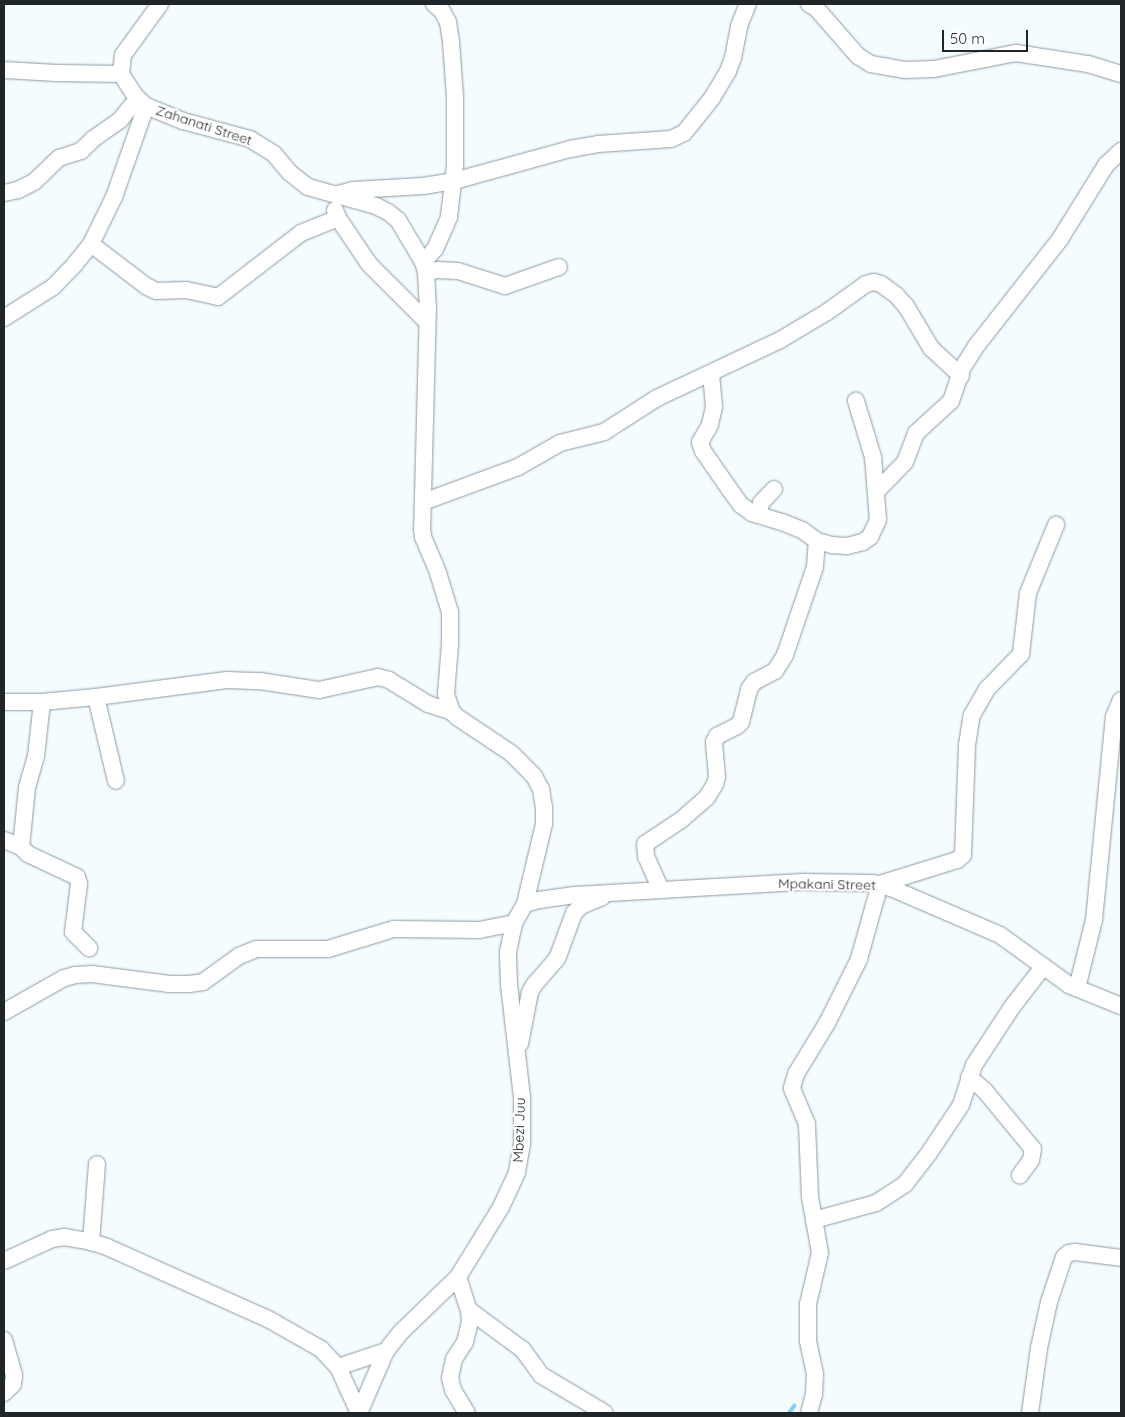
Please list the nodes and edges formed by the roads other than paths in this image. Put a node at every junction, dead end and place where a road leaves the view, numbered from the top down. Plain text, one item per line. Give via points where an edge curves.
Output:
1 (160, 4) edge
2 (434, 4) edge
3 (748, 4) edge
4 (809, 4) edge
5 (4, 70) edge
6 (1121, 74) edge
7 (123, 78) junction
8 (139, 105) junction
9 (1121, 151) edge
10 (454, 181) junction
11 (4, 193) edge
12 (332, 195) junction
13 (338, 218) junction
14 (90, 244) junction
15 (425, 267) junction
16 (559, 267) dead end
17 (4, 318) edge
18 (426, 321) junction
19 (710, 373) junction
20 (961, 376) junction
21 (856, 401) dead end
22 (774, 489) dead end
23 (877, 491) junction
24 (423, 502) junction
25 (758, 515) junction
26 (1056, 525) dead end
27 (817, 541) junction
28 (96, 697) junction
29 (1121, 700) edge
30 (4, 702) edge
31 (42, 702) junction
32 (452, 712) junction
33 (116, 781) dead end
34 (4, 840) edge
35 (21, 847) junction
36 (880, 884) junction
37 (662, 890) junction
38 (610, 893) junction
39 (525, 904) junction
40 (514, 923) junction
41 (89, 948) dead end
42 (1043, 966) junction
43 (1077, 988) junction
44 (1121, 1006) edge
45 (4, 1012) edge
46 (517, 1060) junction
47 (969, 1077) junction
48 (96, 1164) dead end
49 (1020, 1175) dead end
50 (814, 1220) junction
51 (91, 1242) junction
52 (1121, 1258) edge
53 (4, 1261) edge
54 (458, 1277) junction
55 (469, 1310) junction
56 (4, 1340) edge
57 (386, 1351) junction
58 (338, 1367) junction
59 (4, 1393) edge
60 (359, 1413) edge
61 (467, 1413) edge
62 (605, 1413) edge
63 (809, 1413) edge
64 (1030, 1413) edge

1 - 7 street via 123,55
2 - 10 street via 448,22 451,41 455,97
3 - 10 street via 728,71 712,98 684,133 671,139 570,148
4 - 6 street via 858,56 871,64 905,70 934,69 1016,53 1088,64
5 - 7 street
7 - 8 street
8 - 11 street via 93,139 86,148 59,158 34,182
8 - 12 street, Zahanati Street via 262,144 299,182
8 - 14 street, Zahanati Street via 138,127 114,198
9 - 20 street via 1106,165 1060,239 977,345
10 - 12 street
10 - 15 street via 449,217
12 - 13 street
12 - 15 street, Zahanati Street via 388,212 398,220
13 - 14 street via 301,233 218,297 186,290 156,291
13 - 18 street via 369,264
14 - 17 street, Zahanati Street via 53,287
15 - 16 street via 458,271 505,286
15 - 18 street
18 - 24 street
19 - 20 street via 780,340 874,282 901,301 931,348
19 - 24 street via 657,398 604,432 560,443 518,467
19 - 25 street via 714,407 701,447 741,505
20 - 23 street via 951,400 916,433 905,462
21 - 23 street via 871,450
22 - 25 street via 761,504
23 - 27 street via 878,520 870,537 847,546
24 - 32 street via 423,537 450,612 446,694
25 - 27 street via 796,527
26 - 36 street via 1027,598 1021,654 987,689 972,715 967,745 963,855 957,860
27 - 37 street via 815,567 785,655 775,671 754,682 749,689 741,722 717,736 714,742 715,784 707,797 681,820 645,844 646,857
28 - 31 street
28 - 32 street via 227,680 260,681 319,690 378,677
28 - 33 street
29 - 43 street via 1114,717 1094,920
30 - 31 street
31 - 35 street via 36,756 27,788
32 - 39 street via 511,753 534,776 541,789 544,824
34 - 35 street
35 - 41 street via 28,854 77,878 73,932
36 - 37 street, Mpakani Street via 803,882
36 - 42 street, Mpakani Street via 1000,935
36 - 50 street via 859,959 793,1081 794,1096 808,1135
37 - 38 street, Mpakani Street
38 - 39 street, Mpakani Street via 555,897
38 - 46 street via 581,906 574,913 557,959 530,992
39 - 40 street
40 - 45 street via 479,930 394,930 328,948 256,949 239,956 203,982 189,984 75,975
40 - 46 street, Mbezi Juu via 508,970
42 - 43 street, Mpakani Street
42 - 47 street
43 - 44 street, Mpakani Street
46 - 54 street, Mbezi Juu via 522,1122 517,1172 501,1207
47 - 49 street via 1030,1143 1033,1154
47 - 50 street via 961,1105 915,1172 897,1191 876,1203
48 - 51 street
50 - 63 street via 820,1253 807,1311 808,1341 815,1374
51 - 53 street via 64,1237 52,1239
51 - 58 street via 268,1319 321,1349
52 - 64 street via 1075,1252 1064,1257 1039,1348
54 - 55 street
54 - 57 street, Mbezi Juu
55 - 61 street via 465,1342 454,1360 450,1378 453,1390
55 - 62 street via 524,1350 541,1375
56 - 59 street via 14,1376 13,1384
57 - 58 street
57 - 60 street, Mbezi Juu
58 - 60 street

